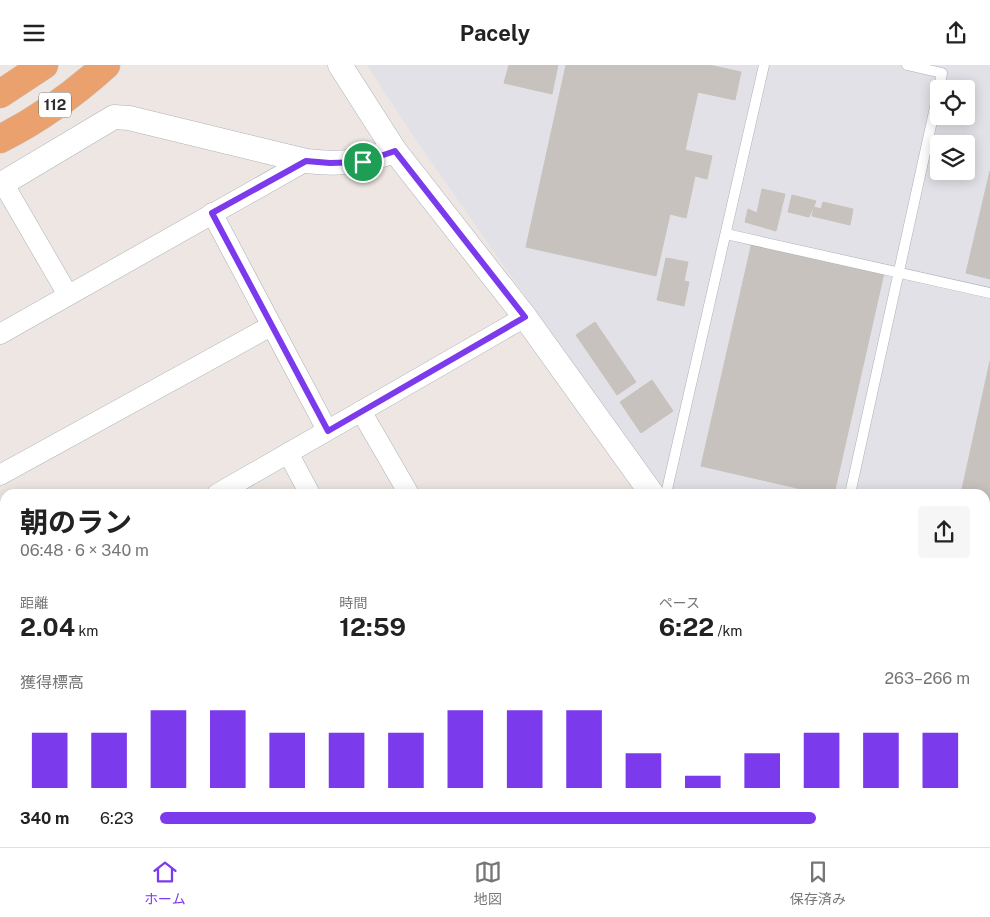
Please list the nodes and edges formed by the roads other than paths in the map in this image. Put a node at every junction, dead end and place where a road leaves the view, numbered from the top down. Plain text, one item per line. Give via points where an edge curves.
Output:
1 (44, 65) edge
2 (106, 65) edge
3 (340, 65) edge
4 (764, 65) edge
5 (907, 65) edge
6 (941, 80) edge
7 (0, 94) edge
8 (931, 125) edge
9 (0, 139) edge
10 (395, 151) junction
11 (306, 161) junction
12 (2, 184) edge
13 (212, 213) junction
14 (726, 234) junction
15 (897, 272) junction
16 (990, 293) edge
17 (68, 295) junction
18 (525, 317) junction
19 (271, 326) junction
20 (0, 334) edge
21 (361, 411) junction
22 (328, 431) junction
23 (288, 453) junction
24 (0, 475) edge
25 (225, 489) edge
26 (307, 489) edge
27 (406, 489) edge
28 (648, 489) edge
29 (667, 489) edge
30 (851, 489) edge

1 - 7 highway, 112
2 - 9 highway, 112 via 89,81 18,131
3 - 10 street
4 - 14 lane
5 - 6 lane via 942,73
8 - 15 lane
10 - 11 street via 363,162
10 - 18 street
11 - 12 street via 114,117
11 - 13 street
12 - 17 street
13 - 17 street
13 - 19 street
14 - 15 lane
14 - 29 lane
15 - 16 lane
15 - 30 lane
17 - 20 street
18 - 21 street
18 - 28 street
19 - 22 street
19 - 24 street
21 - 22 street
21 - 27 street
22 - 23 street
23 - 25 street
23 - 26 street

